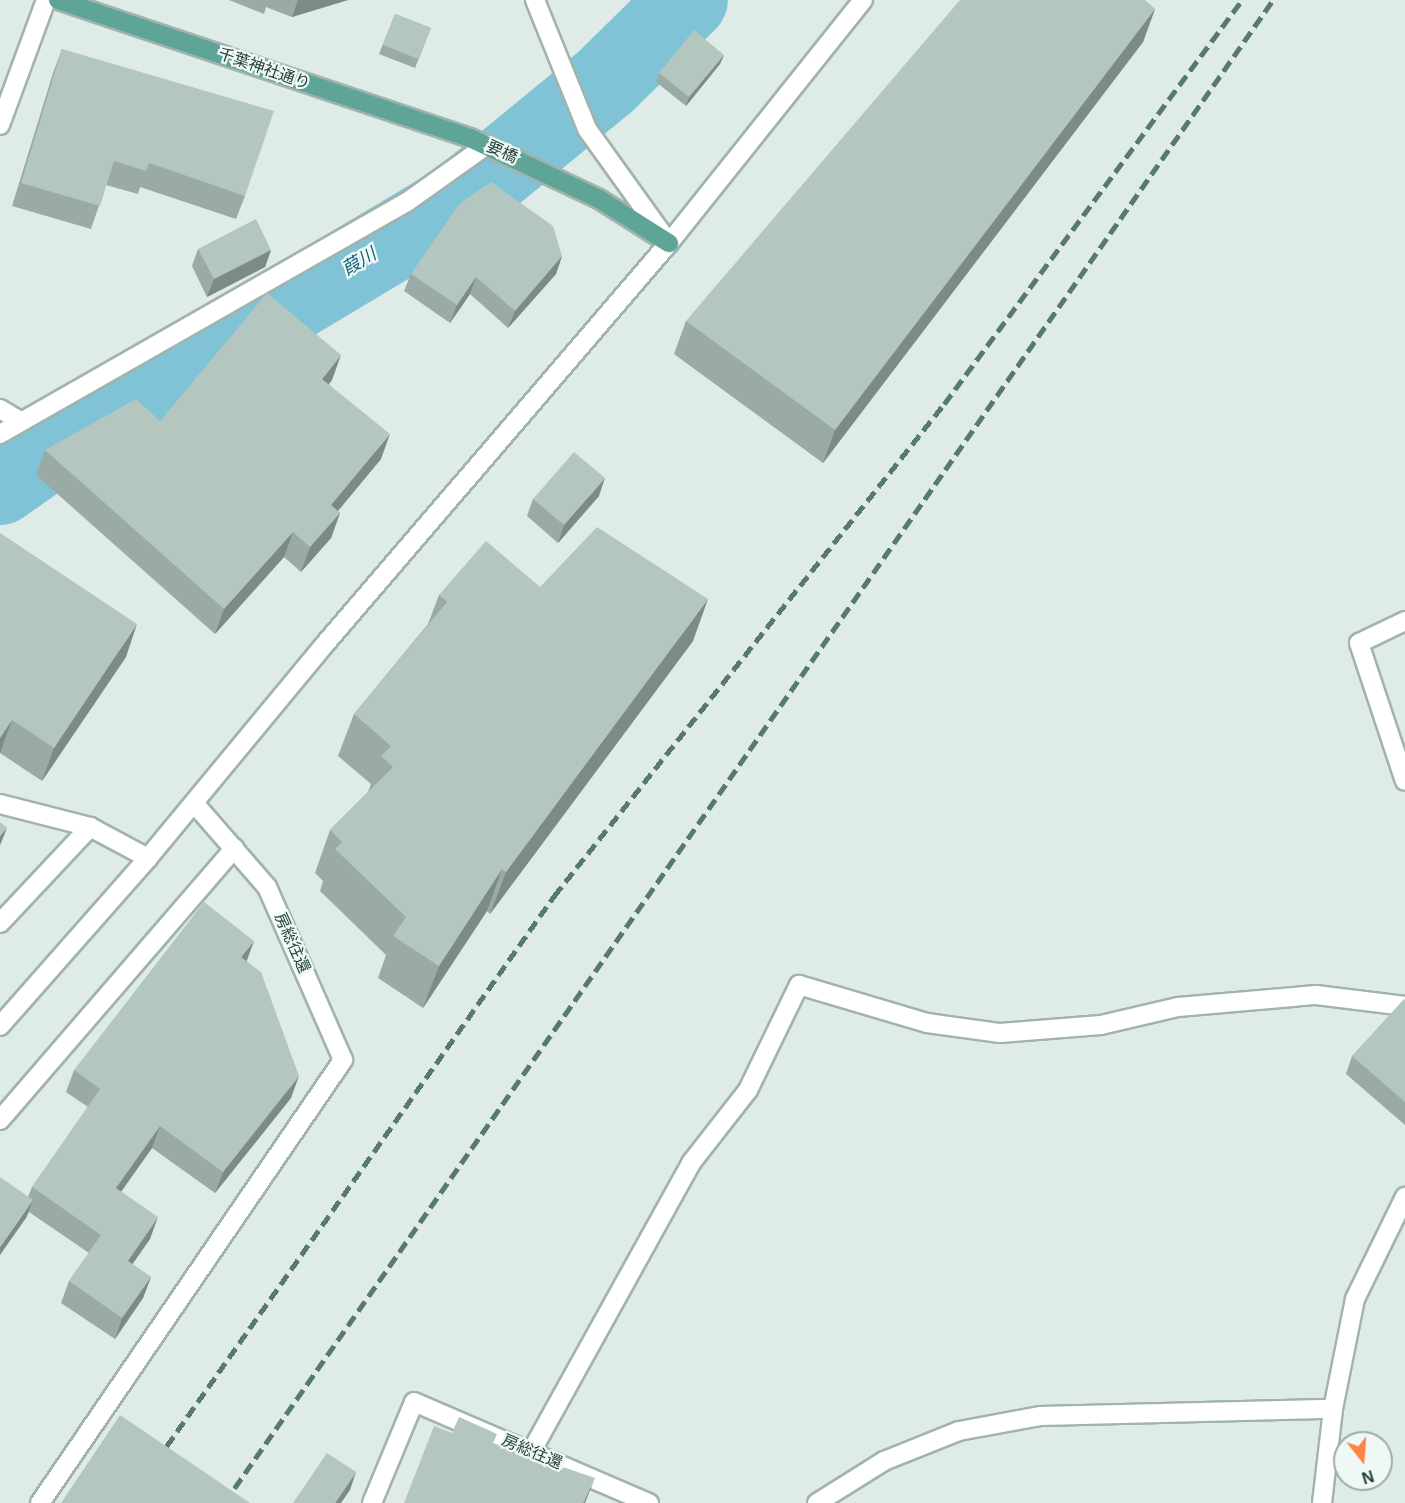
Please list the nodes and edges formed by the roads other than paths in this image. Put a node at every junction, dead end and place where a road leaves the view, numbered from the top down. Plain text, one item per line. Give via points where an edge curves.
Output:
1 (46, 0) edge
2 (58, 0) edge
3 (535, 0) edge
4 (863, 0) edge
5 (0, 125) edge
6 (470, 138) joint
7 (487, 145) junction
8 (669, 243) junction
9 (0, 409) edge
10 (18, 420) junction
11 (0, 434) edge
12 (1405, 621) edge
13 (1405, 781) edge
14 (194, 803) junction
15 (0, 804) edge
16 (90, 827) junction
17 (235, 848) junction
18 (148, 858) junction
19 (0, 922) edge
20 (1405, 1006) edge
21 (0, 1026) edge
22 (0, 1120) edge
23 (1405, 1197) edge
24 (1333, 1409) junction
25 (531, 1452) junction
26 (40, 1503) edge
27 (372, 1503) edge
28 (649, 1503) edge
29 (816, 1503) edge
30 (1322, 1503) edge

1 - 5 street
2 - 6 main road, 千葉神社通り
3 - 8 street via 587,129
4 - 8 street
6 - 7 main road, 要橋
7 - 8 main road, 要橋 via 599,199
7 - 10 street via 431,185
8 - 14 street
9 - 10 street
10 - 11 street
12 - 13 street via 1359,643
14 - 17 street, 房総往還
14 - 18 street
15 - 16 street
16 - 18 street
16 - 19 street
17 - 22 street
17 - 26 street, 房総往還 via 267,887 342,1060
18 - 21 street
20 - 25 street via 1316,995 1178,1007 1101,1026 1000,1033 927,1023 799,985 748,1090 691,1163
23 - 24 street via 1355,1299
24 - 29 street via 1040,1416 959,1431 884,1461
24 - 30 street
25 - 27 street, 房総往還 via 414,1402
25 - 28 street, 房総往還

